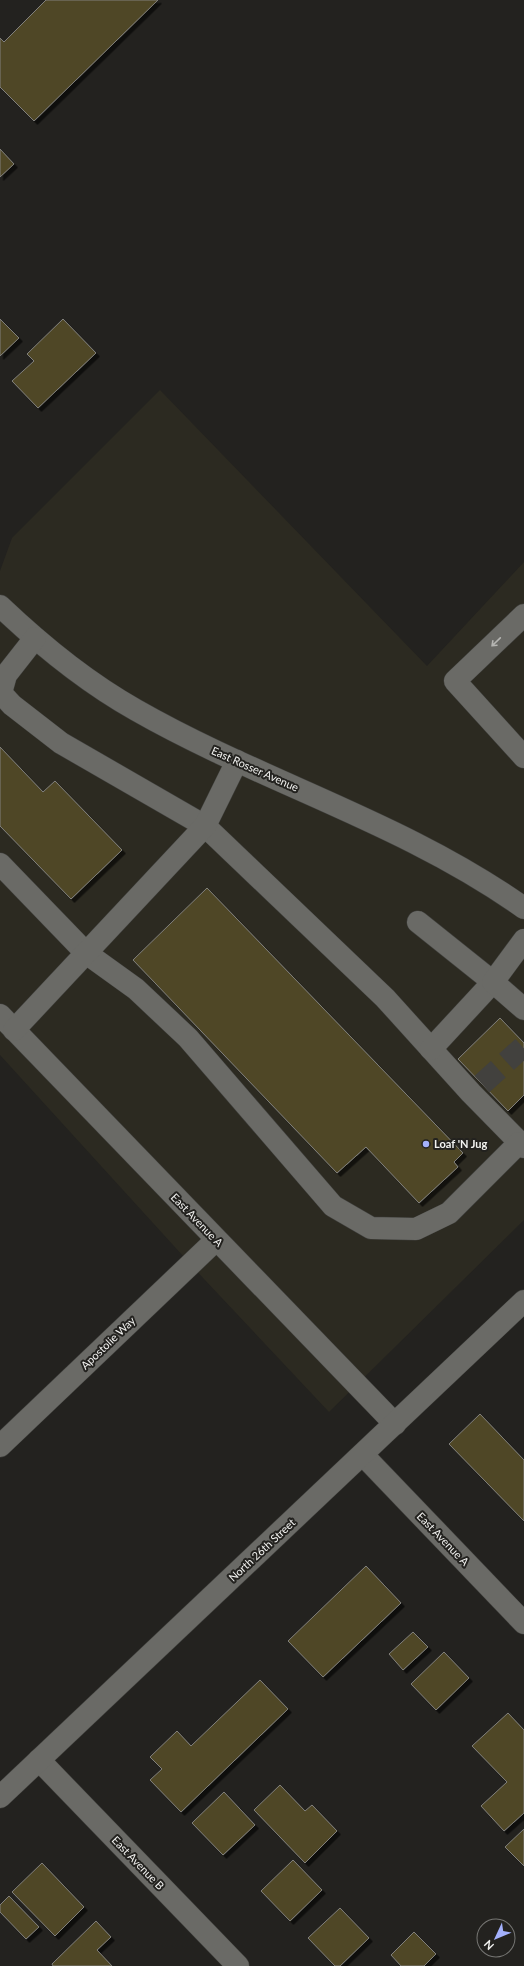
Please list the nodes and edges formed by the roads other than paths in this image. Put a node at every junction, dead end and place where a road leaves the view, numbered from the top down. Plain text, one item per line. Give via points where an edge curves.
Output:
1 (0, 606) edge
2 (524, 615) edge
3 (35, 638) junction
4 (524, 757) edge
5 (236, 761) junction
6 (205, 826) junction
7 (0, 864) edge
8 (524, 908) edge
9 (418, 922) dead end
10 (524, 940) edge
11 (86, 953) junction
12 (493, 982) junction
13 (524, 1009) edge
14 (7, 1022) edge
15 (431, 1049) junction
16 (522, 1145) edge
17 (216, 1240) junction
18 (524, 1301) edge
19 (395, 1424) junction
20 (0, 1446) edge
21 (363, 1455) junction
22 (524, 1623) edge
23 (39, 1760) junction
24 (0, 1797) edge
25 (238, 1966) edge

1 - 3 street, East Rosser Avenue
2 -> 4 street via 455,681
3 - 5 street, East Rosser Avenue via 98,686 134,709
3 - 6 street via 6,675 2,693 9,701 61,744
5 - 6 street
5 - 8 street, East Rosser Avenue via 430,850
6 - 11 street
6 - 15 street via 385,998
7 - 11 street
9 - 12 street
10 - 12 street
11 - 14 street
11 - 16 street via 136,989 188,1038 333,1206 371,1228 416,1229 449,1213
12 - 13 street
12 - 15 street
14 - 17 street, East Avenue A
15 - 16 street via 476,1088
17 - 19 street, East Avenue A
17 - 20 street, Apostolie Way
18 - 19 street, North 26th Street
19 - 21 street, North 26th Street
21 - 22 street, East Avenue A
21 - 23 street, North 26th Street
23 - 24 street, North 26th Street
23 - 25 street, East Avenue B

